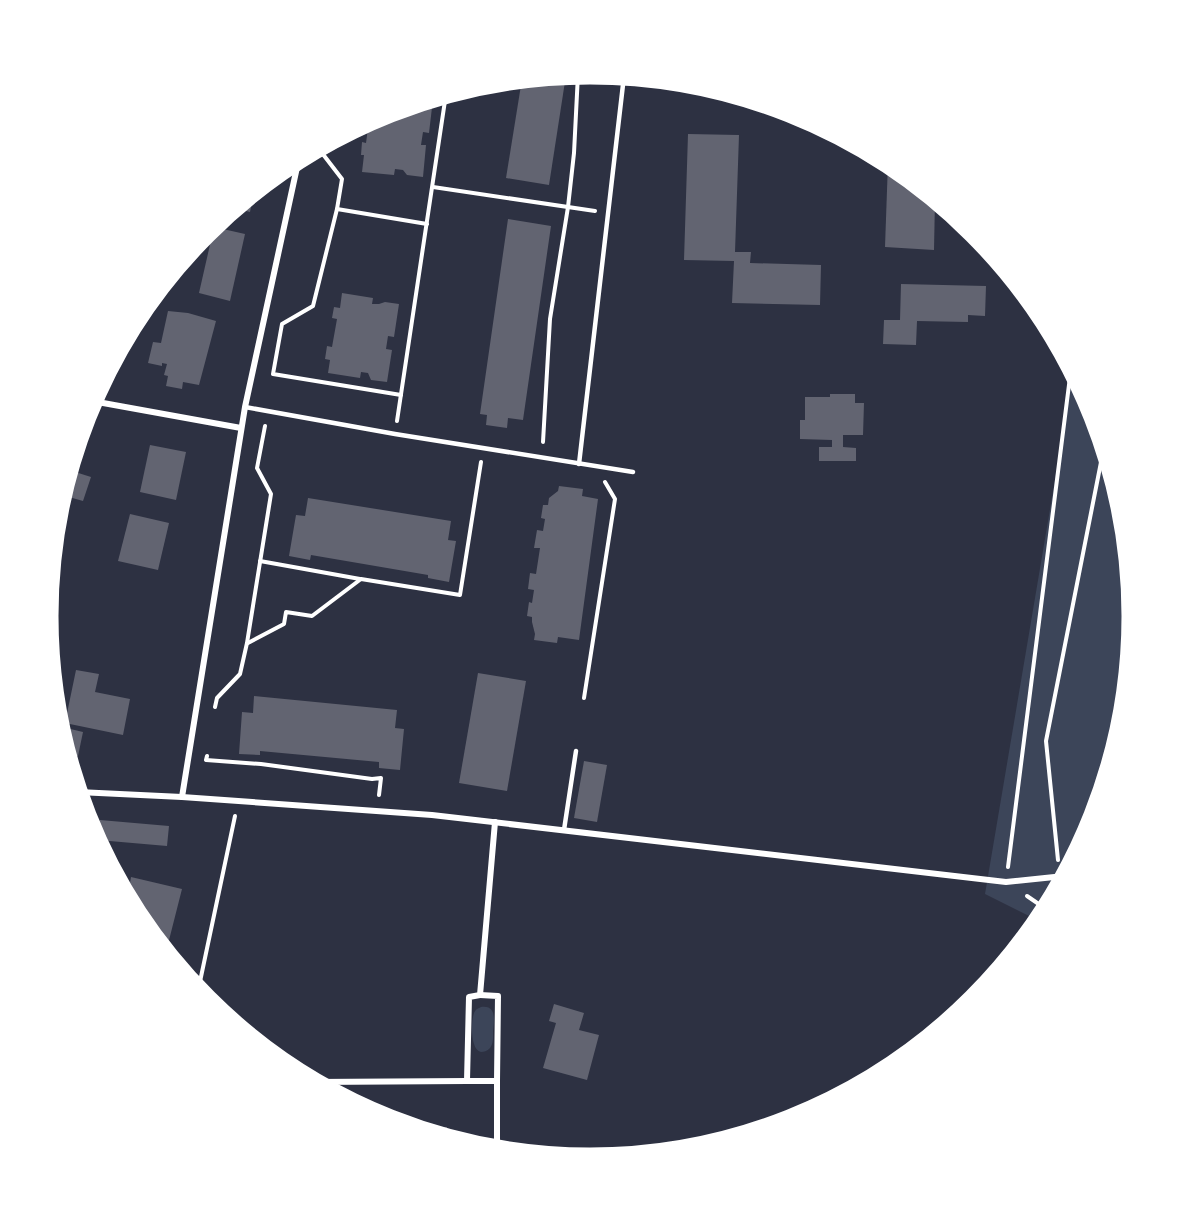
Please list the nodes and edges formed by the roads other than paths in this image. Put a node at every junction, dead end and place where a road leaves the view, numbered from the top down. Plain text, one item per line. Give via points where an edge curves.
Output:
1 (623, 84) edge
2 (296, 172) edge
3 (102, 403) edge
4 (245, 407) junction
5 (241, 428) junction
6 (579, 464) junction
7 (633, 472) dead end
8 (576, 751) dead end
9 (87, 792) edge
10 (182, 797) junction
11 (495, 822) junction
12 (564, 831) junction
13 (1055, 877) edge
14 (480, 995) junction
15 (467, 1081) junction
16 (497, 1081) junction
17 (331, 1082) edge
18 (497, 1141) edge

1 - 6 lane
2 - 4 street
3 - 5 street
4 - 5 street
4 - 6 lane
5 - 10 street
6 - 7 lane
8 - 12 lane
9 - 10 street
10 - 11 street
11 - 12 street
11 - 14 street
12 - 13 street via 1006,882
14 - 15 street via 469,997
14 - 16 street via 498,996
15 - 16 street
15 - 17 street
16 - 18 street

